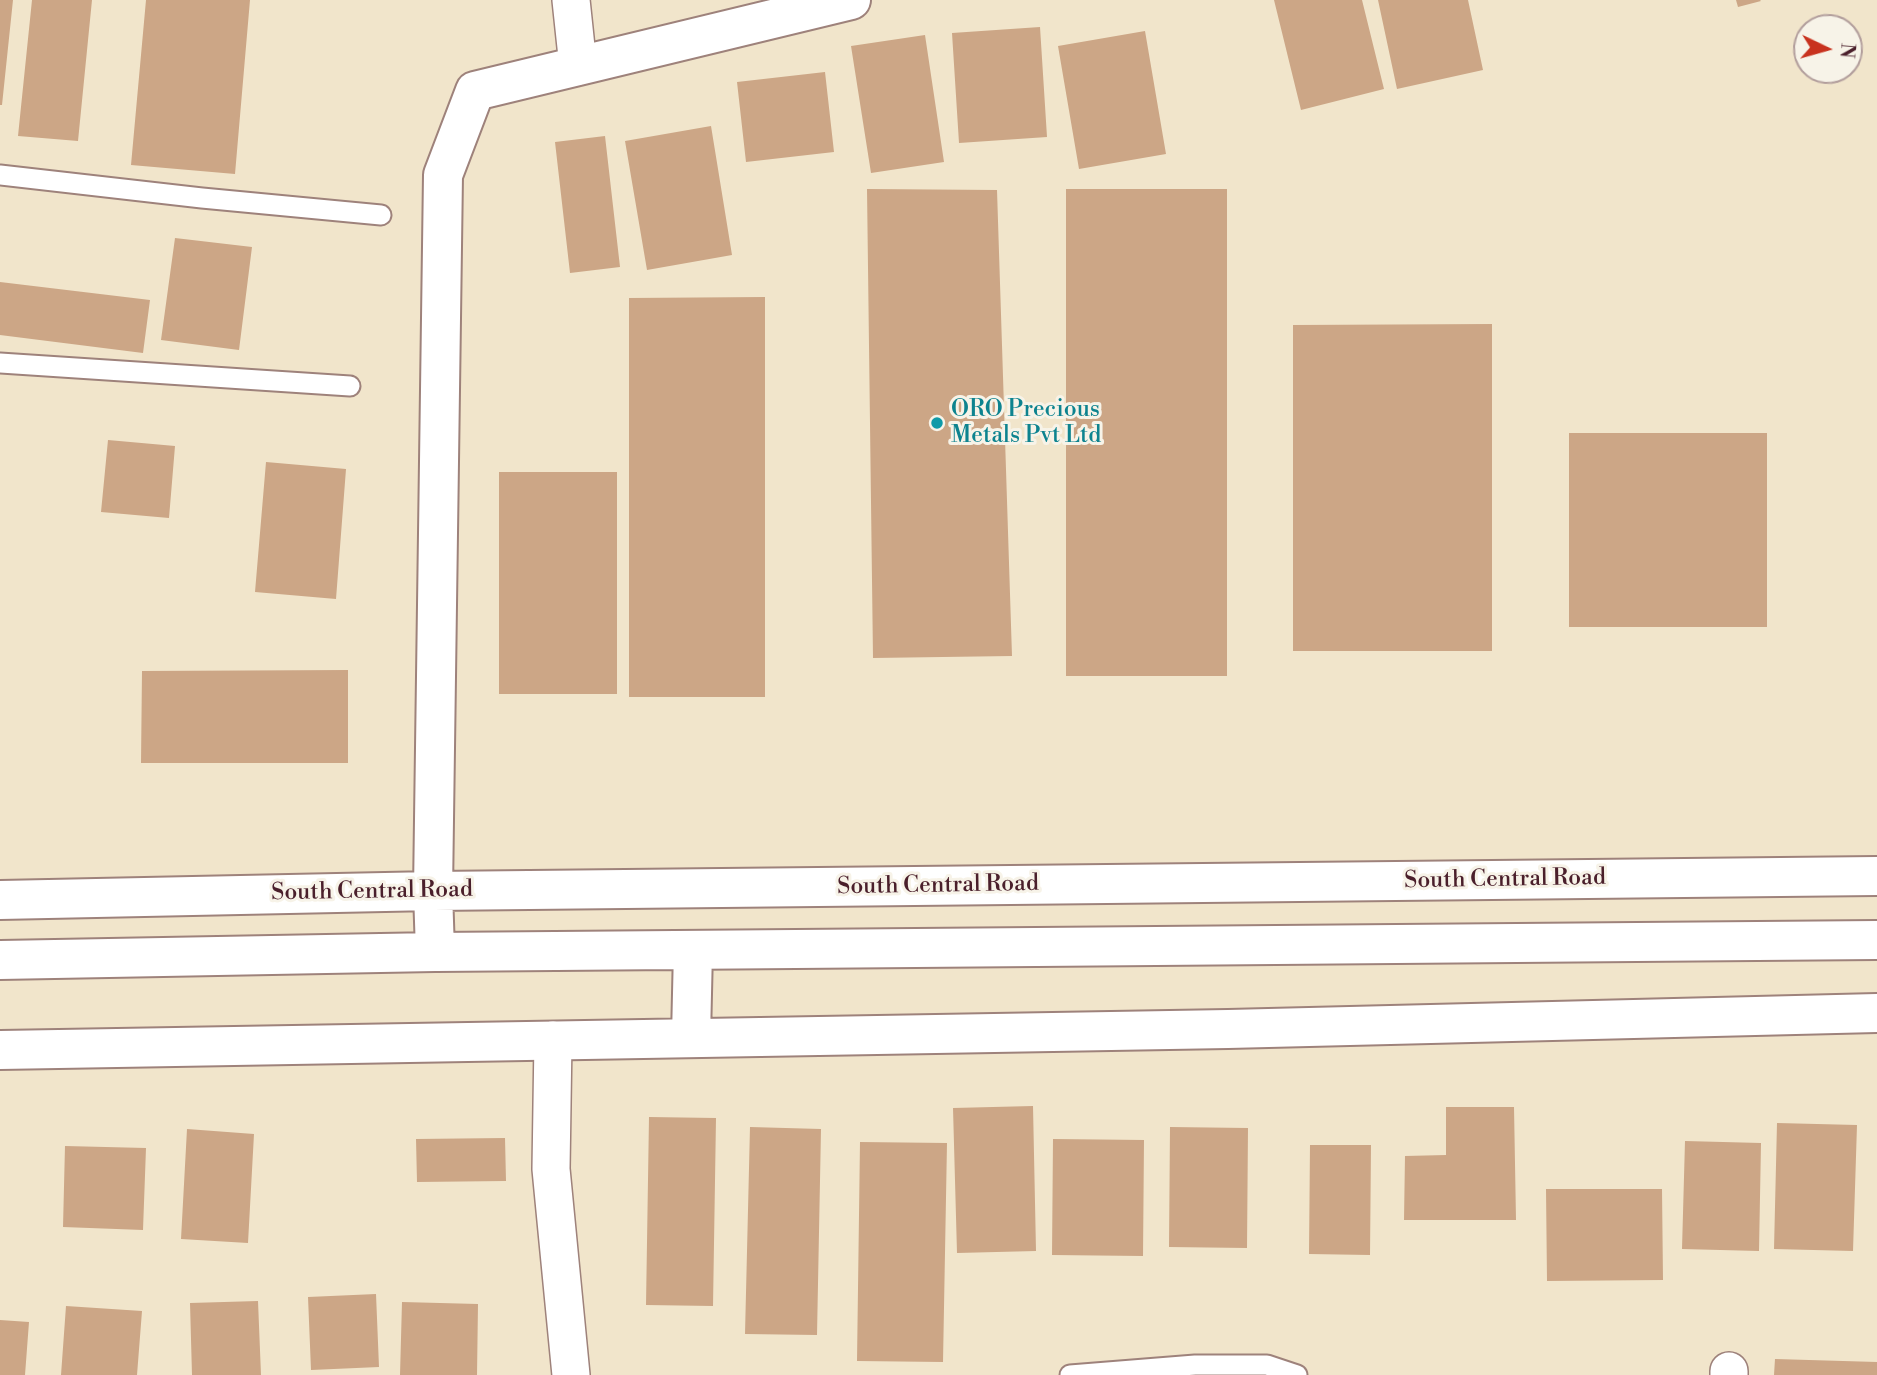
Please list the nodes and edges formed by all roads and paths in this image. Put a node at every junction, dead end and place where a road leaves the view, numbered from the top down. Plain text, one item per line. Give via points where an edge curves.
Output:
1 (570, 0) edge
2 (851, 0) edge
3 (755, 11) edge
4 (578, 66) junction
5 (0, 176) edge
6 (381, 215) dead end
7 (0, 363) edge
8 (350, 386) dead end
9 (1877, 876) edge
10 (433, 891) junction
11 (0, 900) edge
12 (1877, 940) edge
13 (693, 950) junction
14 (435, 952) junction
15 (0, 960) edge
16 (1877, 1013) edge
17 (691, 1037) junction
18 (553, 1040) junction
19 (0, 1050) edge
20 (1138, 1372) edge
21 (571, 1375) edge
22 (1070, 1375) edge
23 (1297, 1375) edge

1 - 4 street
2 - 3 main road
3 - 4 main road
4 - 10 main road via 475,91 443,175
5 - 6 lane
7 - 8 lane
9 - 10 main road, South Central Road
10 - 11 main road, South Central Road
10 - 14 main road
12 - 13 main road
13 - 14 main road
13 - 17 main road
14 - 15 main road
16 - 17 main road
17 - 18 main road
18 - 19 main road
18 - 21 street via 551,1169
20 - 22 lane
20 - 23 lane via 1195,1365 1267,1365

